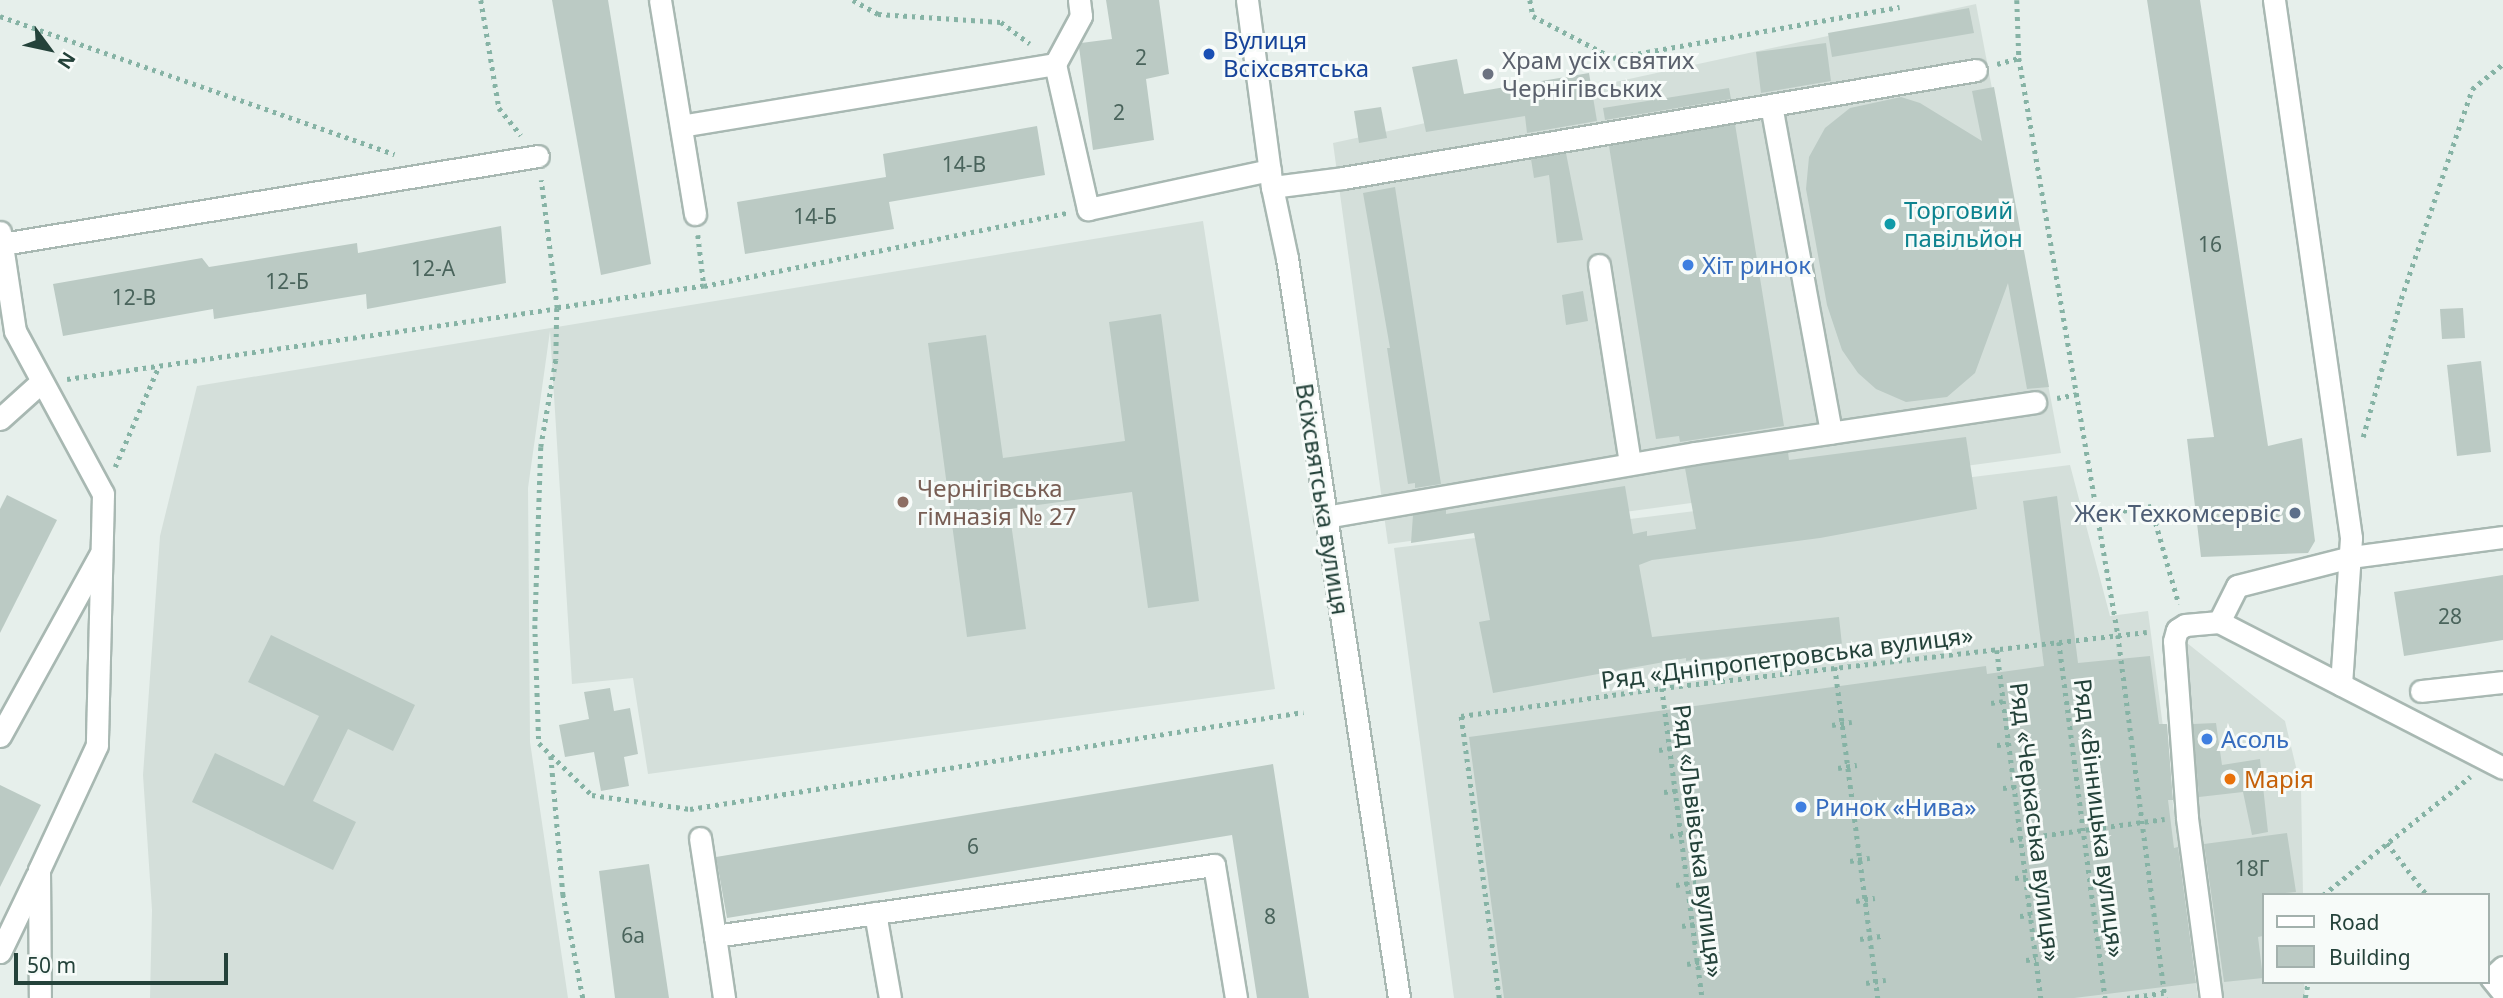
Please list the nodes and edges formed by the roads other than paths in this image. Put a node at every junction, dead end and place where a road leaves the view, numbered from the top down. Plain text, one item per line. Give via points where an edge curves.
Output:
1 (660, 0) edge
2 (1079, 0) edge
3 (1247, 0) edge
4 (2274, 0) edge
5 (1055, 64) junction
6 (1976, 70) dead end
7 (1771, 105) junction
8 (681, 126) junction
9 (538, 156) road end
10 (1271, 178) junction
11 (695, 214) road end
12 (1, 238) edge
13 (1599, 265) dead end
14 (40, 383) junction
15 (2035, 402) dead end
16 (0, 419) edge
17 (1830, 432) junction
18 (1630, 463) junction
19 (1325, 517) junction
20 (2503, 537) edge
21 (103, 550) junction
22 (2351, 557) junction
23 (2219, 622) junction
24 (2503, 682) edge
25 (2342, 685) junction
26 (2421, 691) dead end
27 (0, 736) edge
28 (2503, 768) edge
29 (700, 838) dead end
30 (39, 870) junction
31 (875, 913) junction
32 (715, 936) junction
33 (0, 952) edge
34 (2503, 967) edge
35 (2503, 993) edge
36 (40, 998) edge
37 (724, 998) edge
38 (890, 998) edge
39 (1236, 998) edge
40 (1399, 998) edge
41 (2211, 998) edge

1 - 8 street
2 - 5 street via 1081,16
3 - 10 street, Всіхсвятська вулиця
4 - 22 street via 2347,496
5 - 8 street
5 - 10 street via 1088,209
6 - 7 street
7 - 10 street via 1343,178
7 - 17 street
8 - 11 street
9 - 12 street
10 - 19 street, Всіхсвятська вулиця
12 - 14 street via 15,331
13 - 18 street
14 - 16 street
14 - 21 street via 103,494
15 - 17 street
17 - 18 street
18 - 19 street
19 - 40 street, Всіхсвятська вулиця
20 - 22 street
21 - 27 street
21 - 30 street via 97,745
22 - 23 street via 2237,586
22 - 25 street
23 - 25 street
23 - 41 street via 2185,625 2177,630 2174,641 2187,817
24 - 26 street
25 - 28 street
29 - 32 street
30 - 33 street
30 - 36 street
31 - 32 street
31 - 38 street
31 - 39 street via 1214,865
32 - 37 street
34 - 35 street via 2491,978

